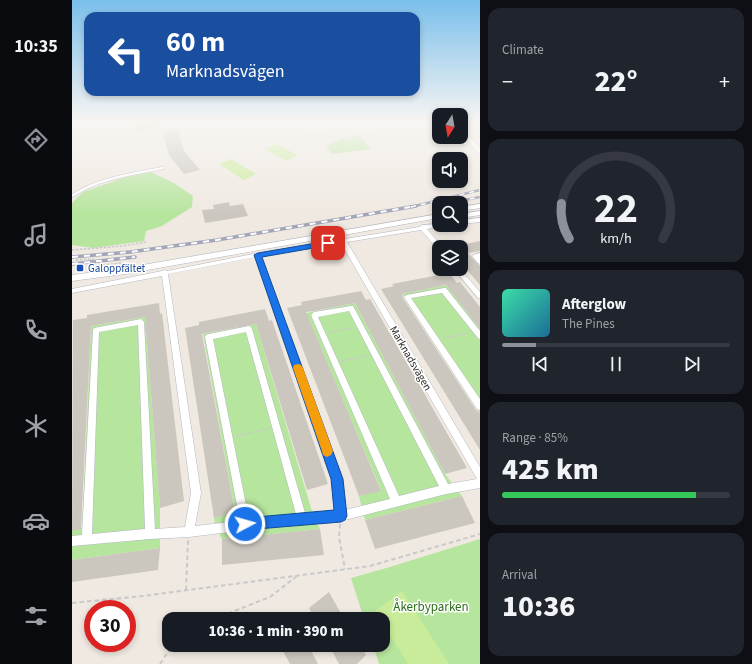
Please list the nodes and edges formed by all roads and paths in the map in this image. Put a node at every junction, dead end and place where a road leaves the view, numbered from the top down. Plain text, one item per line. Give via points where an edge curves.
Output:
1 (163, 168) dead end
2 (72, 196) edge
3 (480, 206) edge
4 (468, 208) edge
5 (480, 212) edge
6 (432, 214) edge
7 (468, 214) edge
8 (432, 218) edge
9 (423, 219) junction
10 (480, 220) edge
11 (468, 221) edge
12 (432, 226) edge
13 (422, 227) junction
14 (433, 240) edge
15 (343, 241) junction
16 (146, 242) dead end
17 (72, 250) edge
18 (258, 255) junction
19 (480, 255) edge
20 (76, 260) dead end
21 (184, 260) junction
22 (480, 262) edge
23 (125, 267) junction
24 (165, 272) junction
25 (72, 273) edge
26 (463, 276) edge
27 (72, 278) edge
28 (72, 290) edge
29 (480, 296) edge
30 (360, 326) junction
31 (322, 334) junction
32 (478, 334) edge
33 (436, 340) junction
34 (375, 354) junction
35 (335, 363) junction
36 (480, 406) edge
37 (275, 427) junction
38 (228, 438) junction
39 (480, 476) edge
40 (480, 483) edge
41 (446, 489) junction
42 (396, 501) junction
43 (341, 516) junction
44 (302, 518) junction
45 (245, 524) junction
46 (189, 532) junction
47 (150, 534) junction
48 (480, 534) edge
49 (87, 539) junction
50 (72, 541) edge
51 (345, 569) junction
52 (297, 576) junction
53 (186, 590) junction
54 (72, 602) edge
55 (232, 612) edge
56 (168, 652) edge
57 (160, 664) edge

1 - 2 lane via 127,175
3 - 4 street
5 - 7 street
6 - 9 street
8 - 9 street
9 - 21 street
10 - 11 street
12 - 13 street
13 - 14 street
13 - 15 street
15 - 18 street
15 - 39 street, Marknadsvägen
16 - 17 path
18 - 24 street
18 - 43 street via 337,479
19 - 22 street via 475,256
20 - 23 path via 93,259 91,266 126,263
21 - 23 street
21 - 27 street
23 - 25 street
24 - 28 street
24 - 46 street via 196,493
26 - 29 street
30 - 31 path
30 - 31 street via 351,308 314,315
30 - 34 street
31 - 35 street
32 - 33 path
32 - 33 street via 444,290 407,297
33 - 36 street
34 - 35 path
34 - 41 street
35 - 42 street
37 - 38 path
37 - 38 street via 249,329 209,337
37 - 44 street
38 - 45 street
40 - 41 street
41 - 42 street
42 - 43 street
43 - 44 street
43 - 51 path via 339,537
44 - 45 street
45 - 46 street
46 - 47 street
46 - 53 path
47 - 49 street
47 - 49 street via 141,322 96,330
48 - 51 path via 370,566
49 - 50 street
51 - 52 path
52 - 53 path
52 - 55 path via 270,597
53 - 54 path
56 - 57 path

